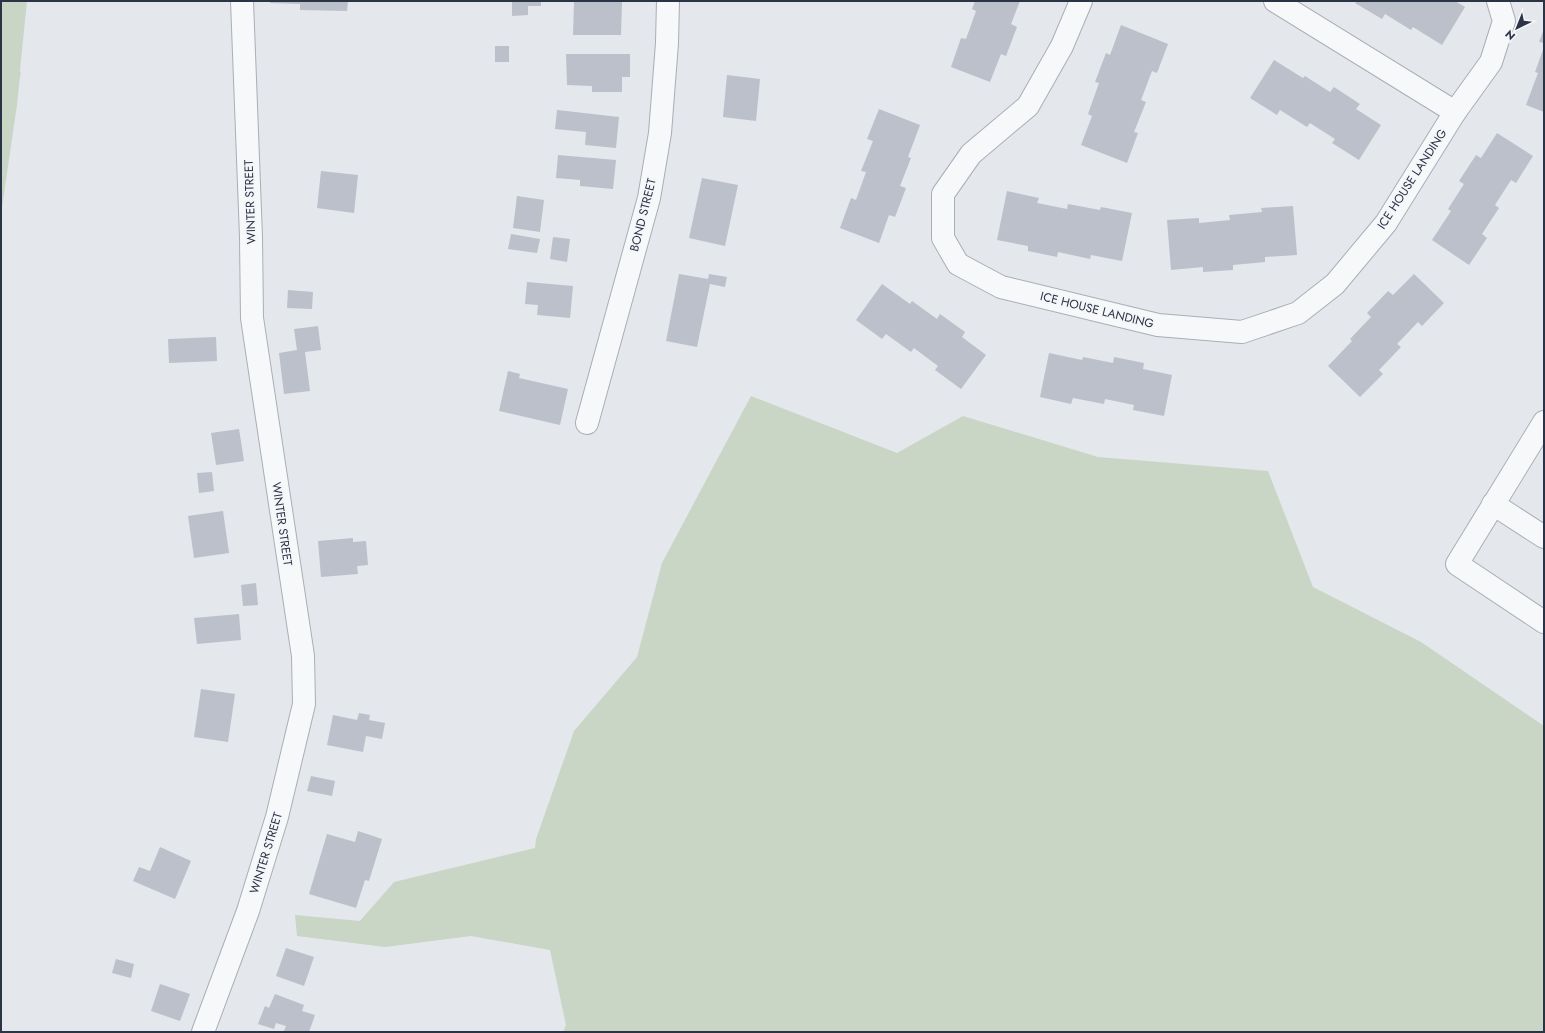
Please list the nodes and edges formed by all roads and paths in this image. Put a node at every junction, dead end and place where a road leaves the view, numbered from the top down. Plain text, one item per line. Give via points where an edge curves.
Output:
1 (242, 1) edge
2 (668, 1) edge
3 (1081, 1) edge
4 (1275, 1) edge
5 (1498, 1) edge
6 (1455, 112) junction
7 (1544, 422) edge
8 (587, 423) dead end
9 (1493, 504) junction
10 (1544, 537) edge
11 (1544, 622) edge
12 (203, 1032) edge

1 - 12 street, WINTER STREET via 252,318 303,656 304,704 277,817 248,911
2 - 8 street, BOND STREET via 660,133 649,198
3 - 6 street, ICE HOUSE LANDING via 1062,46 1028,106 971,154 943,194 943,238 958,264 1001,287 1158,325 1242,332 1298,313 1335,284 1386,223
4 - 6 street
5 - 6 street, ICE HOUSE LANDING via 1504,21 1491,62
7 - 9 street
9 - 10 street
9 - 11 street via 1457,564

